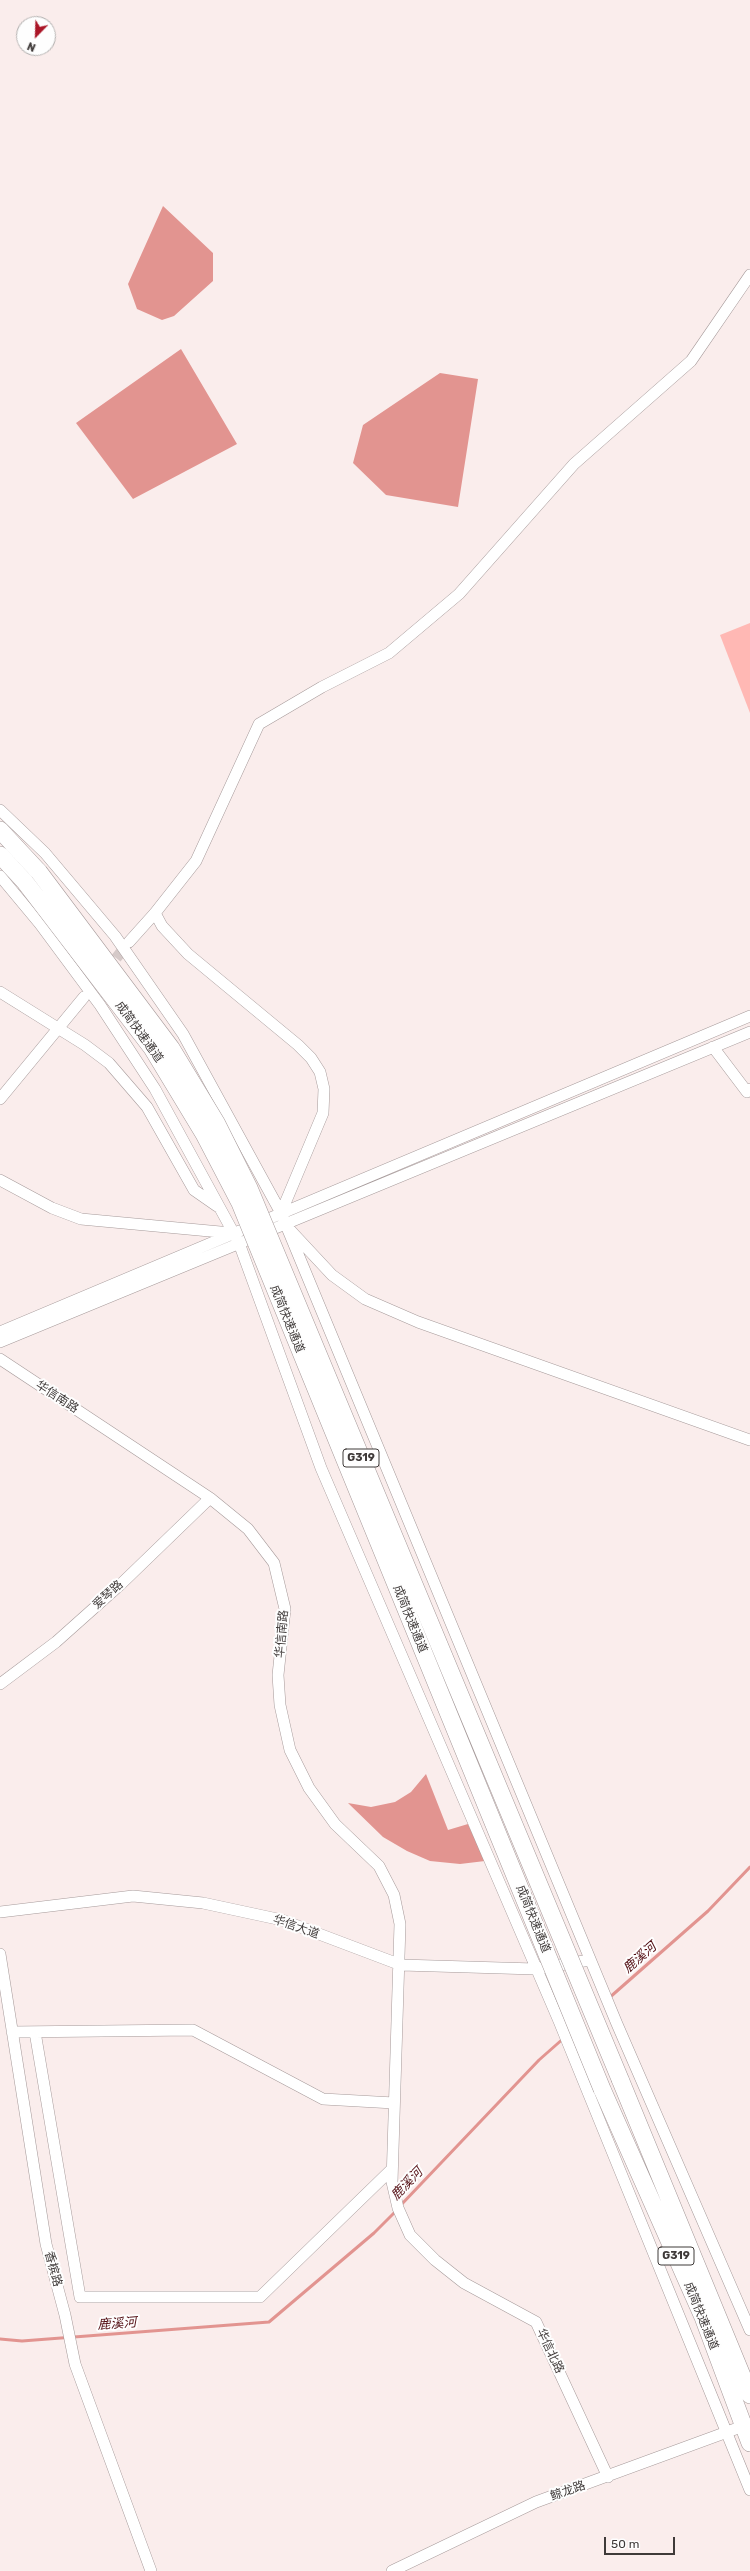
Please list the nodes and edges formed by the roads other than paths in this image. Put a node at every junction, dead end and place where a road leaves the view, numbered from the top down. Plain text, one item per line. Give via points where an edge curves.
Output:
1 (750, 275) edge
2 (0, 810) edge
3 (0, 830) edge
4 (0, 855) edge
5 (0, 876) edge
6 (32, 877) junction
7 (156, 913) junction
8 (129, 942) tunnel mouth
9 (0, 992) edge
10 (84, 997) dead end
11 (750, 1016) edge
12 (59, 1028) junction
13 (750, 1032) edge
14 (713, 1047) junction
15 (750, 1090) edge
16 (0, 1098) edge
17 (0, 1180) edge
18 (220, 1208) junction
19 (281, 1213) junction
20 (286, 1224) junction
21 (234, 1233) junction
22 (239, 1243) junction
23 (0, 1332) edge
24 (0, 1342) edge
25 (0, 1359) edge
26 (750, 1440) edge
27 (210, 1498) junction
28 (0, 1684) edge
29 (0, 1912) edge
30 (0, 1954) edge
31 (590, 1960) junction
32 (401, 1965) junction
33 (535, 1969) junction
34 (12, 2032) junction
35 (35, 2032) junction
36 (394, 2103) junction
37 (392, 2169) junction
38 (410, 2235) joint
39 (750, 2330) edge
40 (750, 2395) edge
41 (747, 2425) edge
42 (726, 2431) junction
43 (750, 2443) edge
44 (608, 2476) junction
45 (750, 2490) edge
46 (151, 2571) edge
47 (392, 2571) edge

1 - 7 street via 691,361 574,464 459,594 389,653 322,687 259,724 196,861
2 - 19 street via 45,853 115,936 182,1034
3 - 6 highway, 成简快速通道 / G319
4 - 6 highway, 成简快速通道 / G319
5 - 18 street via 40,924 95,999 151,1082
6 - 40 highway, 成简快速通道 / G319, bridge via 171,1048 217,1124 249,1188
6 - 41 highway, 成简快速通道 / G319, bridge via 152,1048 204,1134 240,1203 602,2090 703,2317
7 - 8 street
7 - 19 street via 162,926 188,954 298,1045 320,1072 324,1089 322,1113
9 - 12 street
10 - 12 street
11 - 19 street
12 - 16 street
12 - 18 street via 91,1049 126,1080 147,1107 194,1190
13 - 14 street
14 - 15 street via 747,1092
14 - 20 street
17 - 21 street via 52,1208 81,1219
18 - 21 street
19 - 20 street
19 - 21 street
20 - 22 street
20 - 26 street via 332,1275 365,1299 418,1322
20 - 31 street
21 - 22 street
21 - 23 street
22 - 24 street
22 - 33 street via 321,1468
25 - 27 street, 华信南路
27 - 28 street, 爱琴路 via 121,1584 56,1642
27 - 32 street, 华信南路 via 248,1529 262,1544 276,1567 285,1609 278,1675 280,1705 290,1750 309,1788 335,1824 379,1866 394,1895 400,1924
29 - 32 street, 华信大道 via 133,1896 203,1903 282,1920
30 - 34 street, 香槟路
31 - 33 street, 华信大道
31 - 39 street
32 - 33 street, 华信大道
32 - 36 street, 华信南路
33 - 42 street via 559,2021
34 - 35 street
34 - 46 street, 香槟路 via 46,2244 66,2315 75,2364
35 - 36 street via 193,2030 323,2099
35 - 37 street via 80,2297 260,2297
36 - 37 street, 华信南路
37 - 38 street, 华信南路 via 398,2208
38 - 44 street, 华信北路 via 435,2260 464,2282 536,2322
41 - 42 street, 鲸龙路
41 - 43 highway, G319
42 - 44 street, 鲸龙路
42 - 45 street
44 - 47 street, 鲸龙路 via 536,2502

